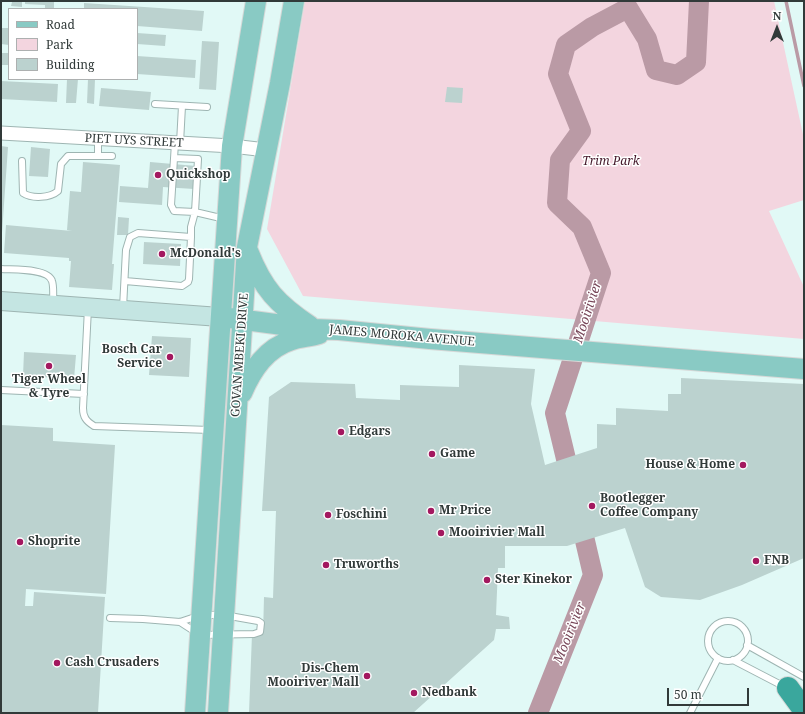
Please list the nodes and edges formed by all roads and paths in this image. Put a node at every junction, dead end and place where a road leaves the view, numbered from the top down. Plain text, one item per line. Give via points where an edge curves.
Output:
1 (256, 1) edge
2 (294, 1) edge
3 (155, 104) dead end
4 (182, 106) junction
5 (207, 107) dead end
6 (1, 133) edge
7 (98, 138) junction
8 (177, 143) junction
9 (232, 146) junction
10 (266, 150) junction
11 (98, 156) junction
12 (112, 156) dead end
13 (174, 158) junction
14 (22, 161) dead end
15 (195, 212) junction
16 (227, 219) junction
17 (191, 237) junction
18 (247, 247) junction
19 (1, 269) edge
20 (125, 282) junction
21 (1, 301) edge
22 (53, 305) junction
23 (88, 308) junction
24 (123, 311) junction
25 (220, 317) junction
26 (243, 318) junction
27 (313, 328) junction
28 (339, 330) junction
29 (804, 369) edge
30 (1, 390) edge
31 (84, 394) junction
32 (238, 402) junction
33 (214, 430) junction
34 (201, 615) junction
35 (224, 615) junction
36 (110, 618) dead end
37 (180, 622) junction
38 (200, 635) junction
39 (223, 635) junction
40 (747, 645) junction
41 (718, 658) junction
42 (734, 660) junction
43 (799, 687) edge
44 (804, 710) edge
45 (195, 713) edge
46 (218, 713) edge
47 (690, 713) edge

1 - 9 main road, GOVAN MBEKI DRIVE
2 - 10 main road, GOVAN MBEKI DRIVE
3 - 4 lane
4 - 5 lane
4 - 8 lane
6 - 7 street, PIET UYS STREET
7 - 8 street, PIET UYS STREET
7 - 11 lane
8 - 9 street, PIET UYS STREET
8 - 13 lane
9 - 10 street, PIET UYS STREET
9 - 16 main road, GOVAN MBEKI DRIVE
10 - 18 main road, GOVAN MBEKI DRIVE
11 - 12 lane
11 - 14 lane via 65,158 61,164 58,191 46,197 27,196 23,193
13 - 15 lane via 171,205 174,212
13 - 15 lane via 198,159
15 - 16 lane
15 - 17 lane
16 - 25 main road, GOVAN MBEKI DRIVE
17 - 20 lane via 138,233 130,237 126,250
17 - 20 lane via 189,279 186,284 182,286
18 - 26 main road, GOVAN MBEKI DRIVE
18 - 27 main road via 261,281 272,295 291,314
19 - 22 lane via 47,275 53,283
20 - 24 lane
21 - 22 street, JAMES MOROKA AVENUE
22 - 23 street, JAMES MOROKA AVENUE
23 - 24 street, JAMES MOROKA AVENUE
23 - 31 lane
24 - 25 street, JAMES MOROKA AVENUE
25 - 26 main road, JAMES MOROKA AVENUE
25 - 33 main road, GOVAN MBEKI DRIVE
26 - 27 main road, JAMES MOROKA AVENUE
26 - 32 main road, GOVAN MBEKI DRIVE
27 - 28 main road, JAMES MOROKA AVENUE
28 - 29 main road, JAMES MOROKA AVENUE
28 - 32 main road via 279,345 254,369
30 - 31 lane
31 - 33 lane via 83,416 94,426
32 - 35 main road, GOVAN MBEKI DRIVE
33 - 34 main road, GOVAN MBEKI DRIVE
34 - 35 lane
34 - 37 lane
34 - 38 main road, GOVAN MBEKI DRIVE
35 - 39 main road, GOVAN MBEKI DRIVE
35 - 39 lane via 258,621 261,628 260,632 254,634
36 - 37 lane
37 - 38 lane
38 - 39 lane
38 - 45 main road, GOVAN MBEKI DRIVE
39 - 46 main road, GOVAN MBEKI DRIVE
40 - 41 lane via 748,639 742,627 730,622 717,624 709,635 708,642 709,648
40 - 42 lane via 742,654
40 - 43 lane
41 - 42 lane
41 - 47 lane
42 - 43 lane
43 - 44 highway

